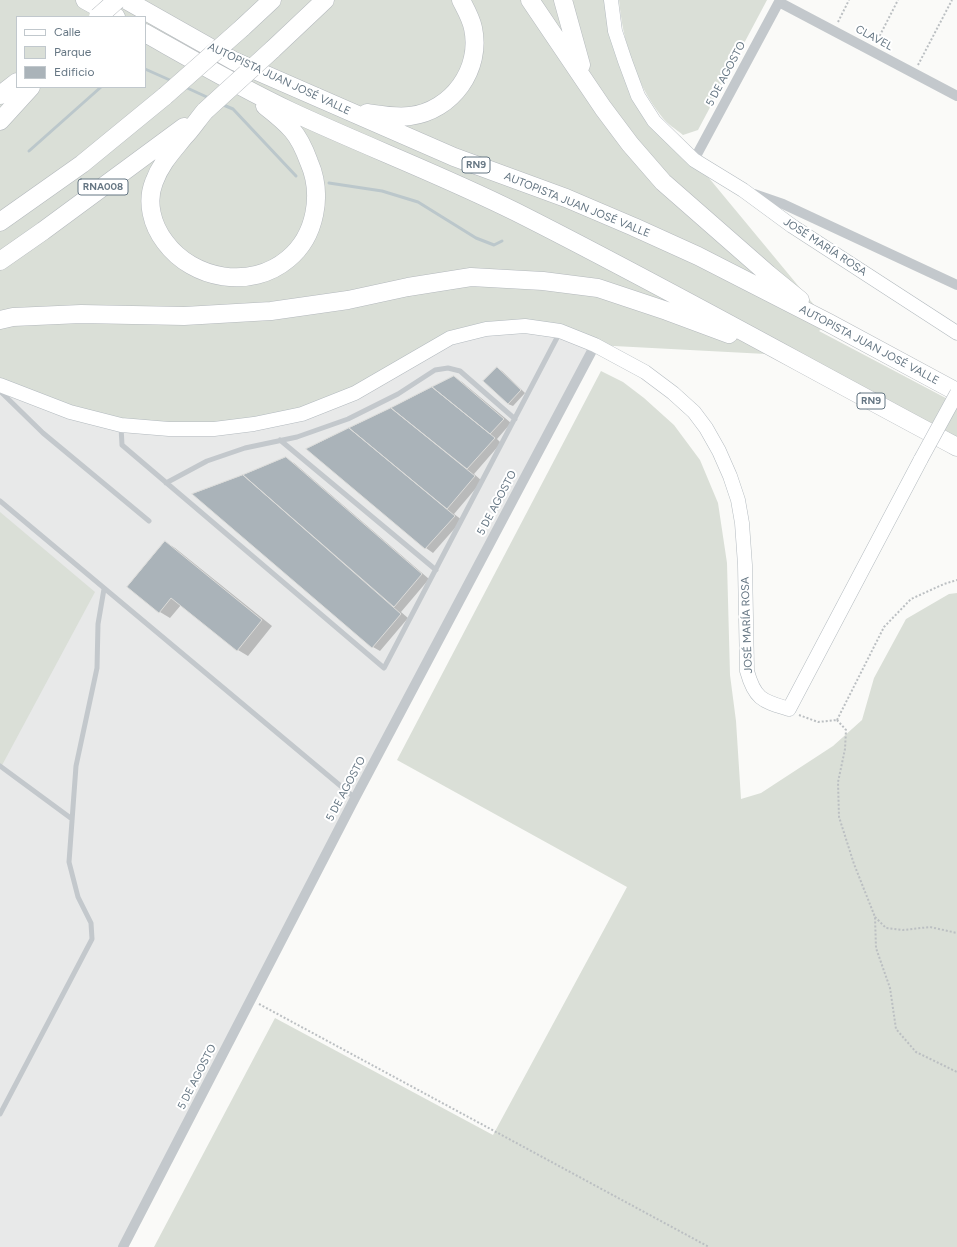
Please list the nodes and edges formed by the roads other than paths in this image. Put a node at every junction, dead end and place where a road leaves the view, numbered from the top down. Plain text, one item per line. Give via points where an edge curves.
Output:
1 (85, 0) edge
2 (117, 0) edge
3 (126, 0) edge
4 (272, 0) edge
5 (325, 0) edge
6 (332, 0) edge
7 (460, 0) edge
8 (530, 0) edge
9 (563, 0) edge
10 (611, 0) edge
11 (780, 1) edge
12 (99, 16) edge
13 (114, 16) edge
14 (306, 19) junction
15 (146, 34) edge
16 (16, 83) edge
17 (587, 83) junction
18 (30, 88) edge
19 (244, 89) junction
20 (0, 95) edge
21 (957, 96) edge
22 (333, 105) junction
23 (205, 111) junction
24 (0, 121) edge
25 (694, 160) junction
26 (743, 190) junction
27 (0, 222) edge
28 (0, 261) edge
29 (957, 285) edge
30 (0, 320) edge
31 (829, 323) junction
32 (560, 331) junction
33 (957, 333) edge
34 (595, 345) junction
35 (785, 355) junction
36 (0, 385) edge
37 (0, 391) edge
38 (957, 392) edge
39 (514, 419) junction
40 (121, 425) junction
41 (280, 440) junction
42 (957, 447) edge
43 (166, 483) junction
44 (0, 501) edge
45 (149, 521) dead end
46 (436, 570) junction
47 (104, 589) junction
48 (0, 766) edge
49 (355, 798) junction
50 (72, 819) junction
51 (0, 1114) edge
52 (123, 1247) edge

1 - 13 highway
2 - 12 highway, bridge
3 - 22 highway, AUTOPISTA JUAN JOSÉ VALLE / RN9 via 234,61
4 - 27 highway, RNA008, bridge via 165,96 82,164
5 - 14 highway, RNA008
6 - 14 highway
7 - 22 highway via 473,27 475,44 472,64 464,81 448,100 429,111 410,116 366,113
8 - 17 highway
9 - 17 highway
10 - 25 main road, JOSÉ MARÍA ROSA via 616,31 638,96 654,121
11 - 21 street, CLAVEL
11 - 25 street, 5 DE AGOSTO
14 - 23 highway, RNA008, bridge
15 - 19 highway, AUTOPISTA JUAN JOSÉ VALLE / RN9
16 - 20 highway
17 - 31 highway via 602,108 663,182 768,274
18 - 24 highway
19 - 23 highway via 293,130 313,170 316,191 315,216 304,241 288,259 268,271 246,277 225,277 204,272 186,264 169,248 153,220 150,202 153,183 163,162
19 - 35 highway, AUTOPISTA JUAN JOSÉ VALLE / RN9 via 514,211 675,294
22 - 31 highway, AUTOPISTA JUAN JOSÉ VALLE / RN9 via 634,227 698,256
23 - 28 highway, RNA008
25 - 26 main road, JOSÉ MARÍA ROSA
26 - 29 street via 783,204
26 - 33 main road, JOSÉ MARÍA ROSA via 792,226
30 - 35 highway via 13,317 80,314 184,316 271,311 478,277 543,280 598,288
31 - 38 highway, AUTOPISTA JUAN JOSÉ VALLE / RN9
32 - 34 main road, JOSÉ MARÍA ROSA
32 - 39 lane
32 - 40 main road, JOSÉ MARÍA ROSA via 524,326 486,329 450,338 355,392 302,414 214,429
34 - 38 main road, JOSÉ MARÍA ROSA, bridge via 645,372 673,393 694,412 719,451 738,500 742,523 747,671 751,685 763,700 789,709
34 - 49 street, 5 DE AGOSTO
35 - 42 highway, AUTOPISTA JUAN JOSÉ VALLE / RN9
36 - 40 main road, JOSÉ MARÍA ROSA via 70,412
37 - 45 lane via 43,433
39 - 41 lane via 460,371 448,368 435,370 398,394 348,419 297,437
39 - 46 lane
40 - 43 lane via 122,446
41 - 43 lane via 207,461
41 - 46 lane
43 - 46 lane via 384,668
44 - 47 lane
47 - 49 lane
47 - 50 lane via 98,624 97,668 76,766
48 - 50 lane
49 - 52 street, 5 DE AGOSTO
50 - 51 lane via 69,862 78,897 91,923 92,939

